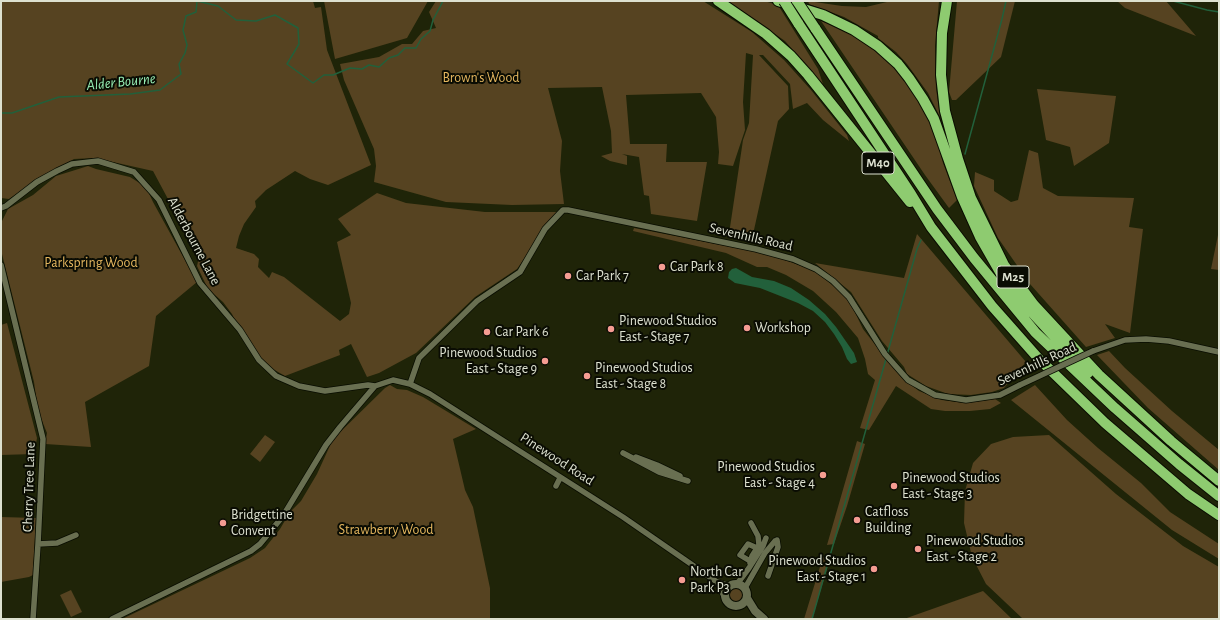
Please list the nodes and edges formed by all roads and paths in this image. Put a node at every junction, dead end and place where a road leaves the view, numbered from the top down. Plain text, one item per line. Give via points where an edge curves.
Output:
1 (718, 1) edge
2 (778, 1) edge
3 (784, 1) edge
4 (797, 1) edge
5 (947, 1) edge
6 (1, 208) edge
7 (931, 227) junction
8 (1, 265) edge
9 (1004, 279) junction
10 (1219, 352) edge
11 (410, 384) junction
12 (375, 386) junction
13 (1093, 387) junction
14 (560, 478) junction
15 (688, 481) joint
16 (1219, 481) edge
17 (556, 486) dead end
18 (1219, 486) edge
19 (1219, 496) edge
20 (1219, 515) edge
21 (751, 523) dead end
22 (76, 535) dead end
23 (766, 538) dead end
24 (38, 544) junction
25 (757, 548) junction
26 (750, 565) junction
27 (768, 576) dead end
28 (717, 582) junction
29 (737, 586) junction
30 (724, 596) junction
31 (747, 598) junction
32 (739, 606) junction
33 (754, 611) junction
34 (33, 619) edge
35 (112, 619) edge
36 (764, 619) edge

1 - 7 highway, M40 via 766,34 791,56
2 - 9 highway, M25 via 823,15 851,28 878,46 904,72 932,114 970,216
3 - 7 highway, M25, bridge
4 - 13 highway, M25, bridge via 900,155 974,258 1035,332
5 - 16 highway, M25 via 942,33 945,111 971,198 1004,265 1034,305 1099,375
6 - 12 street, Alderbourne Lane via 37,182 72,164 98,161 134,172 159,200 200,283 240,330 259,360 276,376 299,386 325,391
7 - 20 highway, M25 via 992,306 1038,358 1111,428 1188,494
8 - 24 street, Cherry Tree Lane via 43,439
9 - 13 highway, M25 via 1022,306
9 - 18 highway, M25 via 1034,316 1099,385 1162,442
10 - 11 street, Sevenhills Road, bridge via 1169,341 1125,340 1092,351 1000,395 966,400 935,395 908,380 887,357 849,297 816,269 793,259 756,249 562,210 545,229 520,272 477,301 419,358
11 - 12 street, Pinewood Road via 393,380
11 - 14 street, Pinewood Road via 518,449
12 - 35 street via 326,444 283,516 260,544 251,551
13 - 19 highway, M25
14 - 17 street
14 - 28 street, Pinewood Road via 623,517
15 - 15 street via 659,472 624,453 657,465
21 - 25 street via 758,536
22 - 24 street via 57,543
23 - 26 street
24 - 34 street, Cherry Tree Lane
25 - 26 street
25 - 26 street via 748,544 740,555
26 - 29 street
27 - 29 street via 778,547 776,540
28 - 29 street, Pinewood Road
28 - 30 street, Pinewood Road
29 - 30 street via 726,590
29 - 31 street via 746,591
30 - 32 street via 730,605
31 - 32 street
31 - 33 street
32 - 33 street
33 - 36 street

